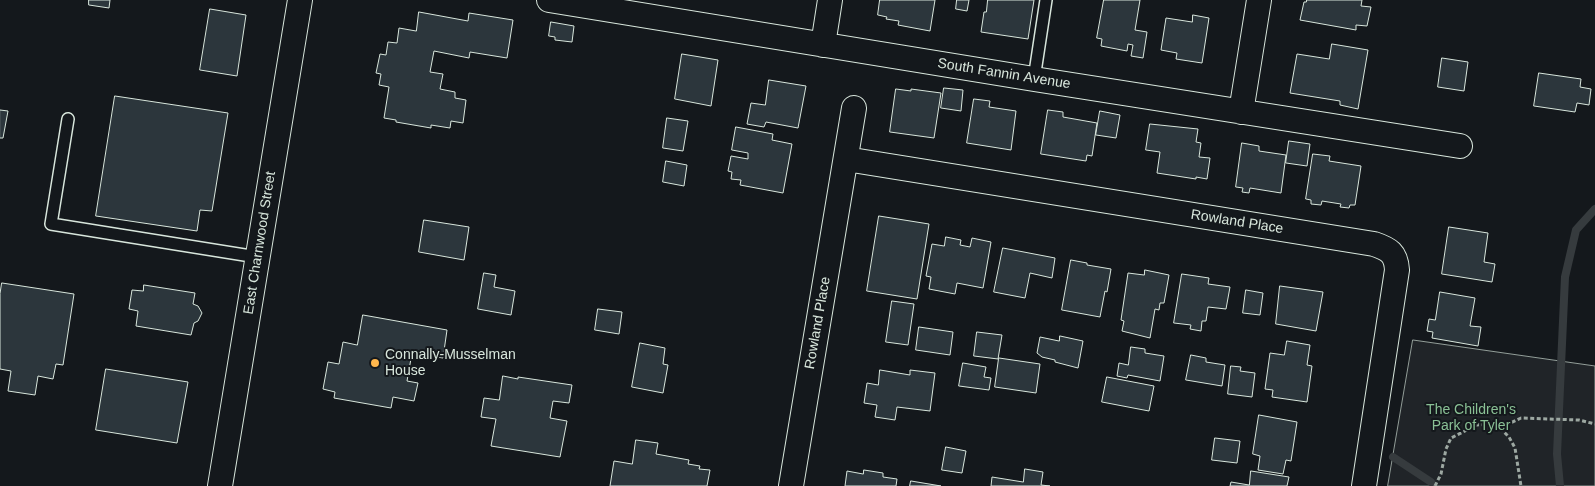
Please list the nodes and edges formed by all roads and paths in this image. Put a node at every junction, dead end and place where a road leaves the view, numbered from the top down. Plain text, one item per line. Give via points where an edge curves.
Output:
1 (300, 0) edge
2 (549, 0) edge
3 (830, 0) edge
4 (1046, 0) edge
5 (1259, 0) edge
6 (823, 45) junction
7 (1034, 79) junction
8 (854, 108) dead end
9 (1241, 112) junction
10 (68, 119) dead end
11 (1460, 146) dead end
12 (846, 159) junction
13 (258, 257) junction
14 (1595, 424) edge
15 (1500, 428) junction
16 (220, 486) edge
17 (791, 486) edge
18 (1364, 486) edge
19 (1435, 486) edge
20 (1521, 486) edge

1 - 13 street, East Charnwood Street
2 - 6 street, South Fannin Avenue
3 - 6 street
4 - 7 lane
5 - 9 street
6 - 7 street, South Fannin Avenue
7 - 9 street, South Fannin Avenue
8 - 12 street, Rowland Place
9 - 11 street, South Fannin Avenue
10 - 13 lane via 51,224
12 - 17 street, Rowland Place
12 - 18 street, Rowland Place via 1388,248 1397,270
13 - 16 street, East Charnwood Street
14 - 15 path via 1579,420 1521,418
15 - 19 path via 1490,424 1477,425 1451,438
15 - 20 path via 1515,448

